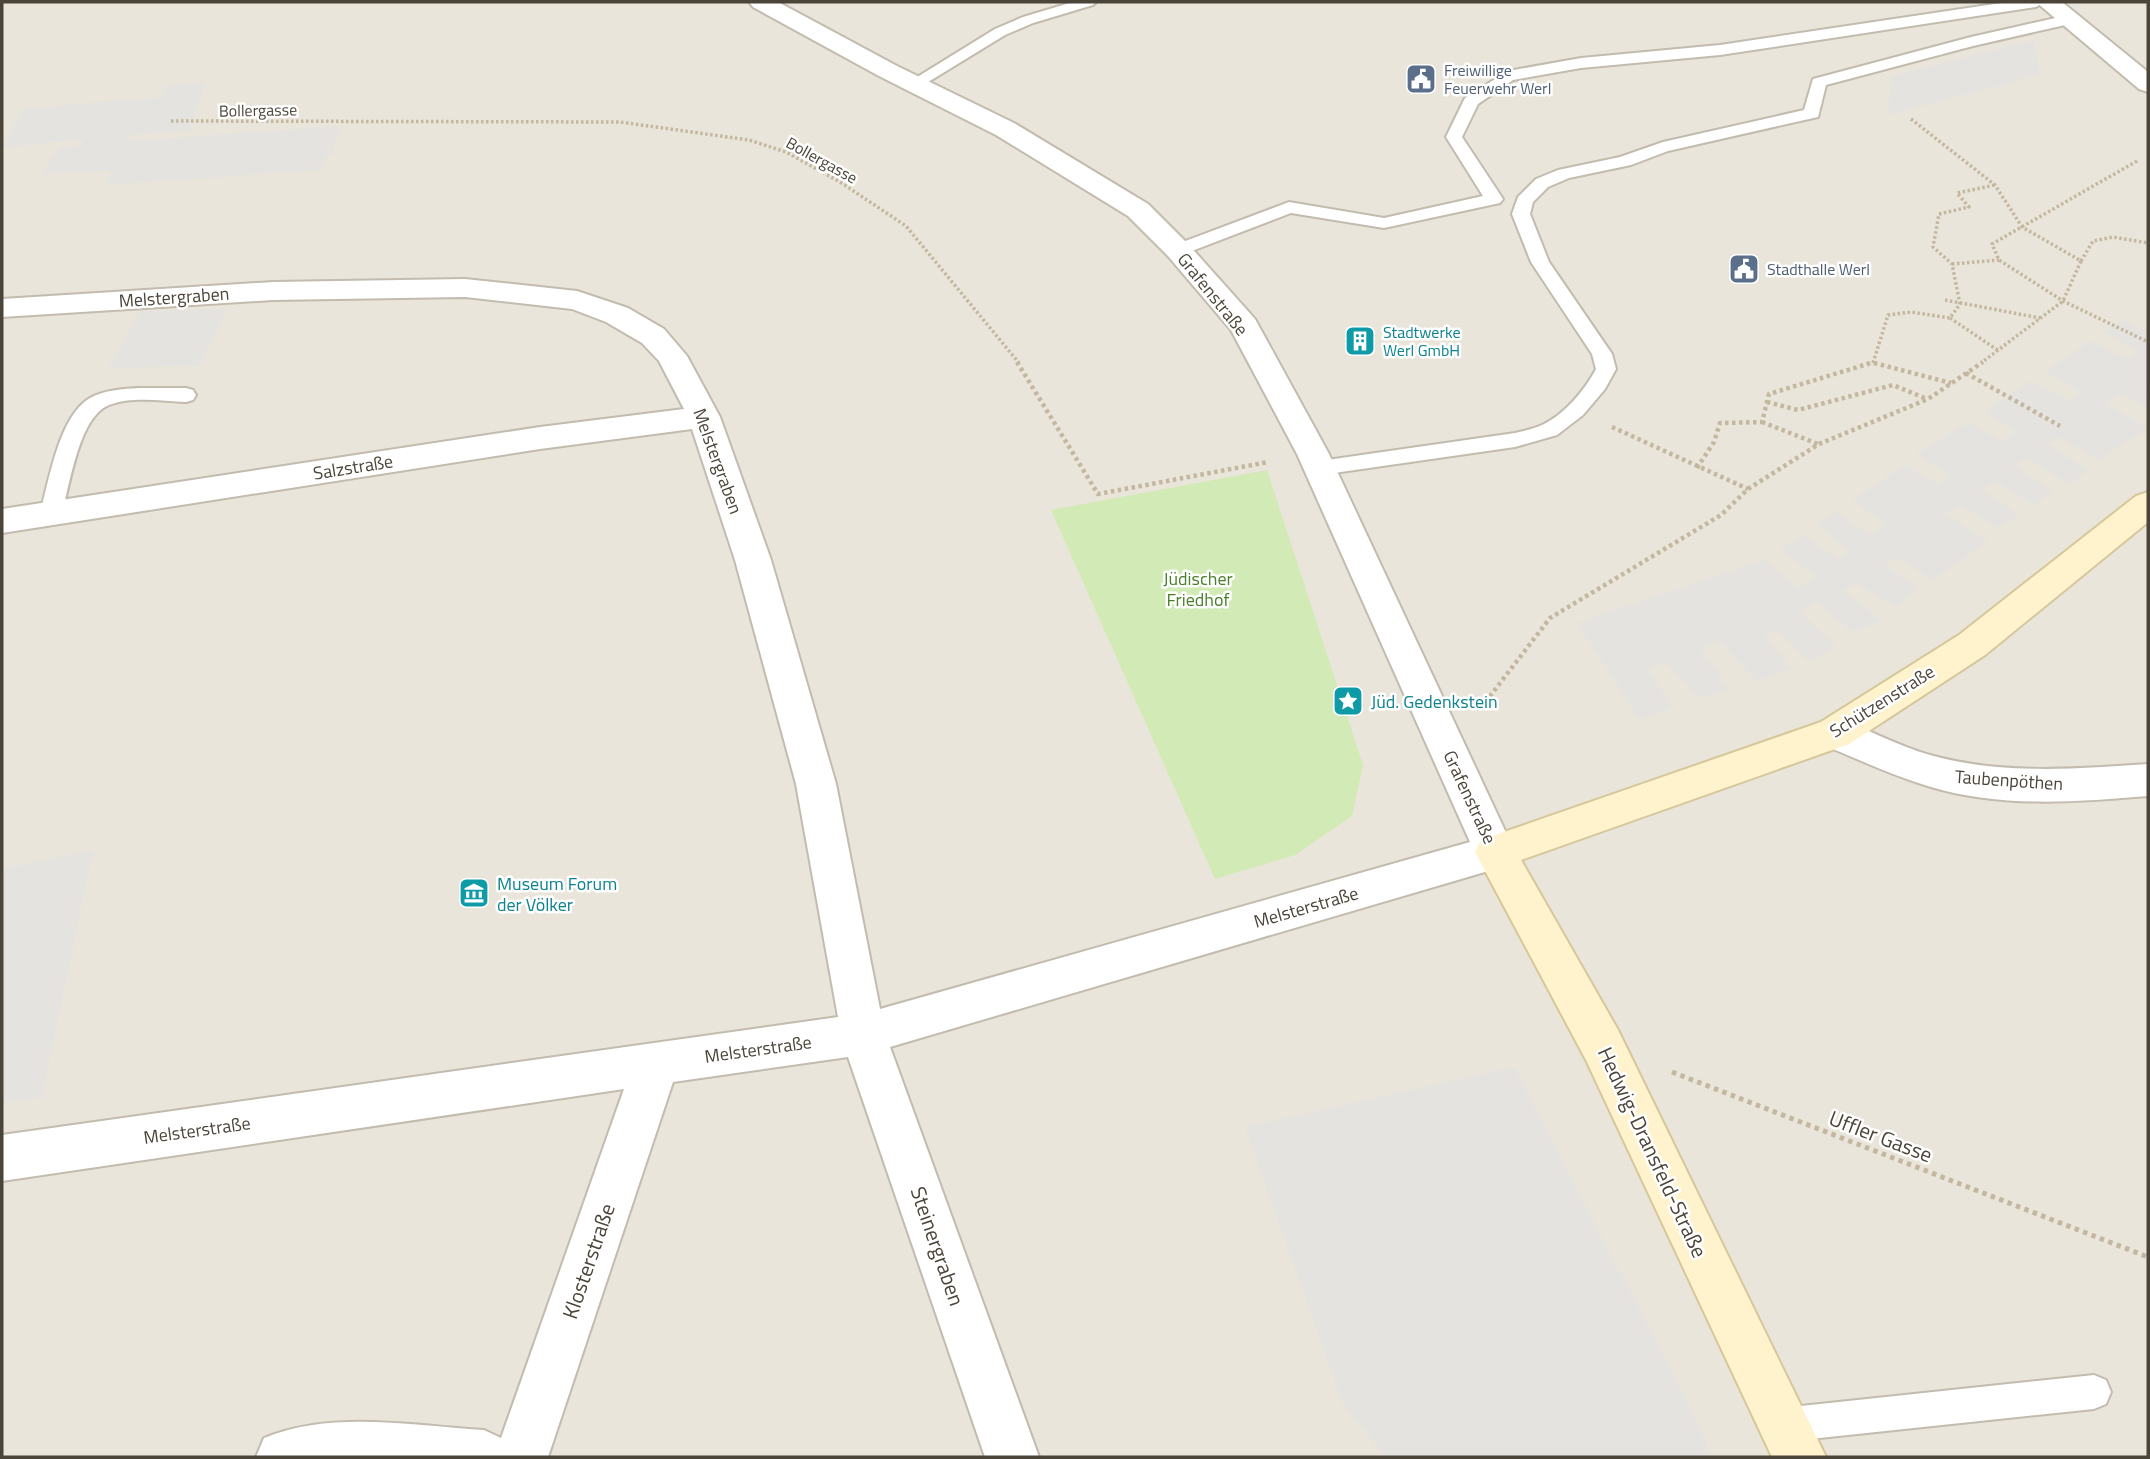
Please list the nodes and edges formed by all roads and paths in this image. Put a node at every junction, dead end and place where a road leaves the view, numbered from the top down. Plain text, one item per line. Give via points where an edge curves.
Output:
1 (761, 2) edge
2 (1088, 2) edge
3 (2036, 2) edge
4 (2048, 2) edge
5 (2070, 20) junction
6 (914, 84) junction
7 (2148, 84) edge
8 (1911, 119) dead end
9 (171, 121) dead end
10 (2137, 162) dead end
11 (1995, 185) junction
12 (2022, 227) junction
13 (2148, 243) edge
14 (1178, 250) junction
15 (1999, 260) junction
16 (2081, 261) junction
17 (1952, 264) junction
18 (1945, 300) dead end
19 (2063, 301) junction
20 (1961, 304) junction
21 (2, 308) edge
22 (1950, 318) junction
23 (2040, 318) junction
24 (2148, 342) edge
25 (1999, 351) junction
26 (1874, 363) junction
27 (1966, 373) junction
28 (1952, 383) junction
29 (186, 395) dead end
30 (1928, 399) junction
31 (1767, 402) junction
32 (1576, 410) junction
33 (704, 417) junction
34 (1762, 422) junction
35 (2060, 426) dead end
36 (1819, 444) junction
37 (1317, 461) junction
38 (1697, 468) junction
39 (1748, 489) junction
40 (2148, 504) edge
41 (51, 513) junction
42 (2, 520) edge
43 (1434, 719) junction
44 (1835, 733) junction
45 (2148, 780) edge
46 (1495, 852) junction
47 (863, 1034) junction
48 (1602, 1045) junction
49 (656, 1064) junction
50 (2, 1158) edge
51 (2148, 1256) edge
52 (2094, 1392) dead end
53 (1791, 1441) edge
54 (283, 1457) edge
55 (484, 1457) edge
56 (521, 1457) edge
57 (1012, 1457) edge

1 - 6 street, Grafenstraße
2 - 6 lane via 1000,32
3 - 14 lane via 1720,50 1581,63 1507,76 1471,101 1454,137 1494,199 1384,223 1289,207
4 - 5 street
5 - 7 street
5 - 32 lane via 1819,82 1812,113 1663,146 1542,183 1524,201 1525,228 1540,262 1602,354 1606,369
6 - 14 street, Grafenstraße via 1005,129 1138,210
8 - 11 path
9 - 37 path, Bollergasse via 620,122 749,141 786,152 906,226 1014,356 1098,494
10 - 12 path
11 - 12 path
11 - 17 path via 1957,193 1969,207 1939,214 1933,247
12 - 15 path via 1992,244
12 - 16 path
13 - 16 path via 2113,237 2094,241
14 - 37 street, Grafenstraße via 1244,326
15 - 17 path
15 - 19 path
16 - 19 path
17 - 20 path
18 - 20 path
19 - 23 path
19 - 24 path
20 - 22 path
20 - 23 path
21 - 33 street, Melstergraben via 273,291 466,288 577,300 617,315 653,336 671,356
22 - 25 path
22 - 26 path via 1911,312 1888,316
23 - 25 path
25 - 27 path
26 - 28 path
26 - 31 path via 1769,394
27 - 28 path
27 - 35 path
28 - 30 path
29 - 41 lane via 124,396 96,402 79,420
30 - 31 path via 1893,385 1798,410
30 - 36 path
31 - 34 path
32 - 37 lane via 1550,430 1515,440
32 - 38 path
33 - 41 street, Salzstraße
33 - 47 street, Melstergraben via 753,560 816,784
34 - 36 path
34 - 38 path via 1720,423 1714,443
36 - 39 path
37 - 43 street, Grafenstraße
38 - 39 path
39 - 43 path via 1721,515 1550,618 1487,700
40 - 44 main road, Schützenstraße via 1972,645
41 - 42 street, Salzstraße
43 - 46 street, Grafenstraße
44 - 45 street, Taubenpöthen via 1944,775 1982,782
44 - 46 main road, Schützenstraße
46 - 47 street, Melsterstraße
46 - 48 main road, Hedwig-Dransfeld-Straße
47 - 49 street, Melsterstraße
47 - 57 street, Steinergraben
48 - 51 path, Uffler Gasse
48 - 53 main road, Hedwig-Dransfeld-Straße
49 - 50 street, Melsterstraße
49 - 56 street, Klosterstraße
52 - 53 lane
54 - 55 street via 344,1448

